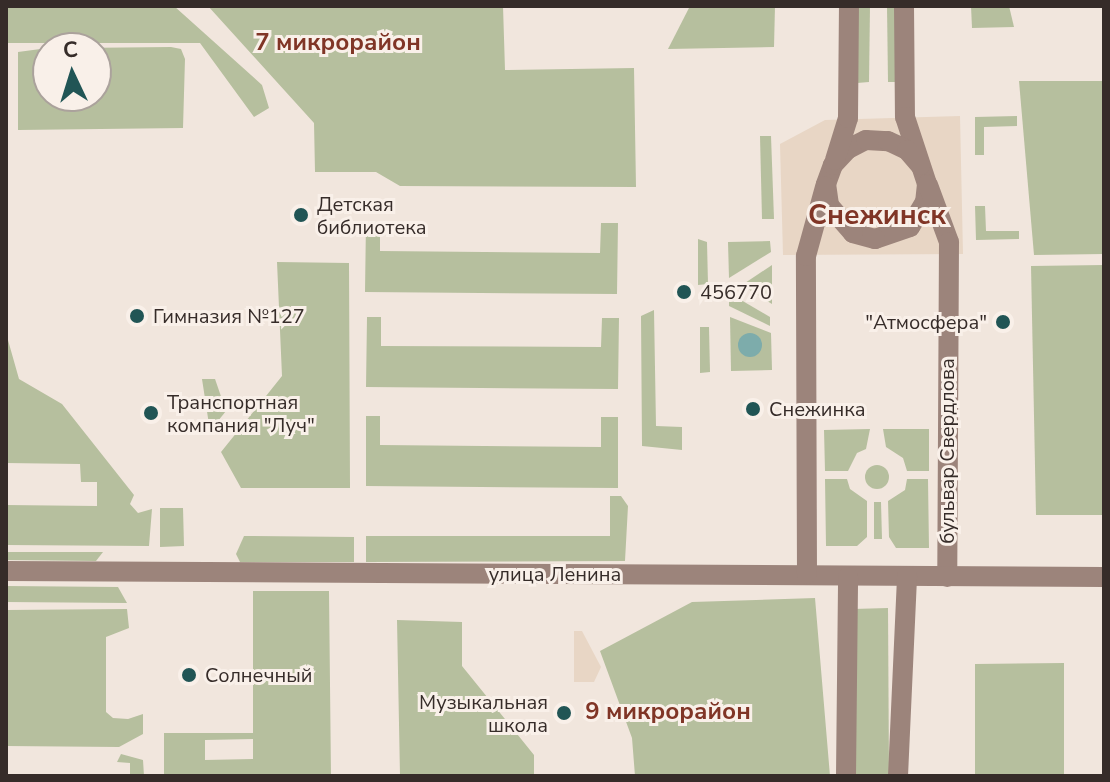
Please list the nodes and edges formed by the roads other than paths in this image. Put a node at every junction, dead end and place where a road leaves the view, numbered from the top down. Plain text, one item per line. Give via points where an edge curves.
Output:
1 (849, 6) edge
2 (904, 6) edge
3 (830, 174) junction
4 (924, 174) junction
5 (6, 571) edge
6 (807, 574) junction
7 (907, 576) junction
8 (848, 577) junction
9 (947, 577) junction
10 (1104, 577) edge
11 (846, 776) edge
12 (898, 776) edge

1 - 3 street via 848,118
2 - 4 street, бульвар Свердлова via 905,117
3 - 4 street via 848,149 866,140 888,141 907,150
3 - 4 street via 829,205 839,223 875,239 910,227 925,202
3 - 6 street via 806,256
4 - 9 street, бульвар Свердлова via 949,242
5 - 6 street, улица Ленина
6 - 8 street, улица Ленина
7 - 8 street, улица Ленина
7 - 9 street, улица Ленина
7 - 12 street
8 - 11 street
9 - 10 street, улица Ленина

